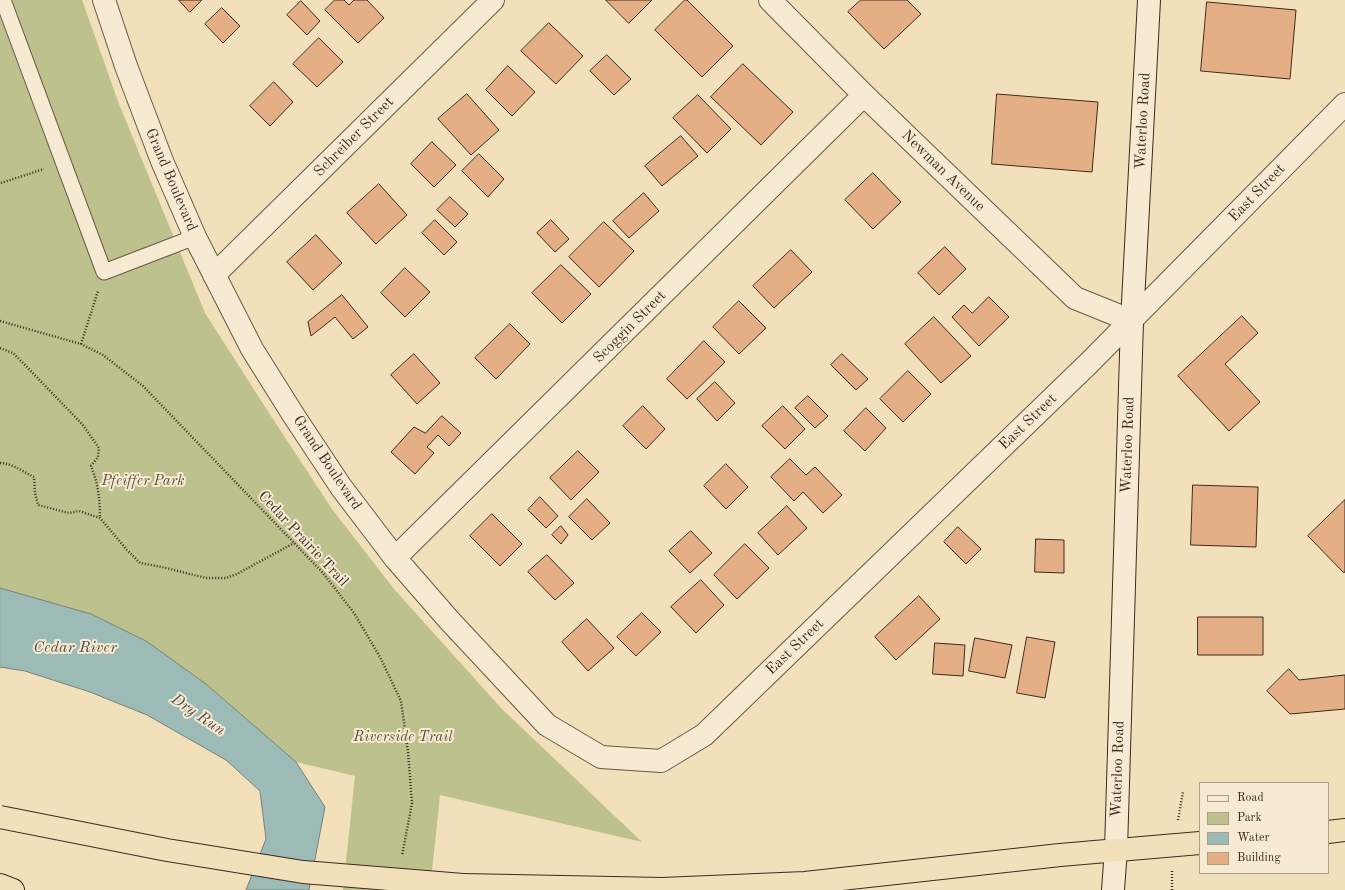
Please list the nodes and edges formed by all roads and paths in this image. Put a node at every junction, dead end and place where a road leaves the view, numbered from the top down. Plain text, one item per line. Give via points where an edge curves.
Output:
1 (3, 0) edge
2 (104, 0) edge
3 (493, 0) edge
4 (770, 0) edge
5 (1150, 0) edge
6 (864, 95) junction
7 (1345, 104) edge
8 (63, 163) junction
9 (1, 183) edge
10 (195, 237) junction
11 (104, 272) junction
12 (214, 275) junction
13 (0, 321) edge
14 (1132, 321) junction
15 (81, 344) junction
16 (0, 348) edge
17 (0, 463) edge
18 (100, 518) junction
19 (294, 543) junction
20 (395, 558) junction
21 (704, 735) joint
22 (0, 817) edge
23 (1345, 830) edge
24 (1329, 832) edge
25 (1199, 843) edge
26 (1116, 849) junction
27 (401, 864) dead end
28 (0, 885) edge
29 (13, 890) edge
30 (1113, 890) edge

1 - 8 lane
2 - 10 street, Grand Boulevard via 162,161
3 - 12 street, Schreiber Street
4 - 6 street, Newman Avenue
5 - 14 street, Waterloo Road
6 - 14 street, Newman Avenue via 1075,298
6 - 20 street, Scoggin Street
7 - 14 street, East Street
8 - 9 path
8 - 11 lane
10 - 11 lane
10 - 12 street, Grand Boulevard
11 - 15 path
12 - 20 street, Grand Boulevard via 252,349 294,416 341,487
13 - 15 path, Cedar Prairie Trail
14 - 21 street, East Street
14 - 26 street, Waterloo Road
15 - 19 path, Cedar Prairie Trail via 103,355 143,386
16 - 18 path via 13,353 26,366 82,424 100,448 98,457 91,466 100,502
17 - 18 path via 14,466 34,477 38,505 69,513 79,511
18 - 19 path via 140,563 206,578 226,578 237,574
19 - 27 path, Cedar Prairie Trail via 323,573 354,613 380,657 401,701 412,803
20 - 21 street, Grand Boulevard via 449,620 548,725 601,757 661,761
22 - 26 highway, bridge via 167,850 303,872 463,885 662,889 805,883
23 - 24 highway
25 - 26 highway
26 - 30 street, Waterloo Road
28 - 29 highway

